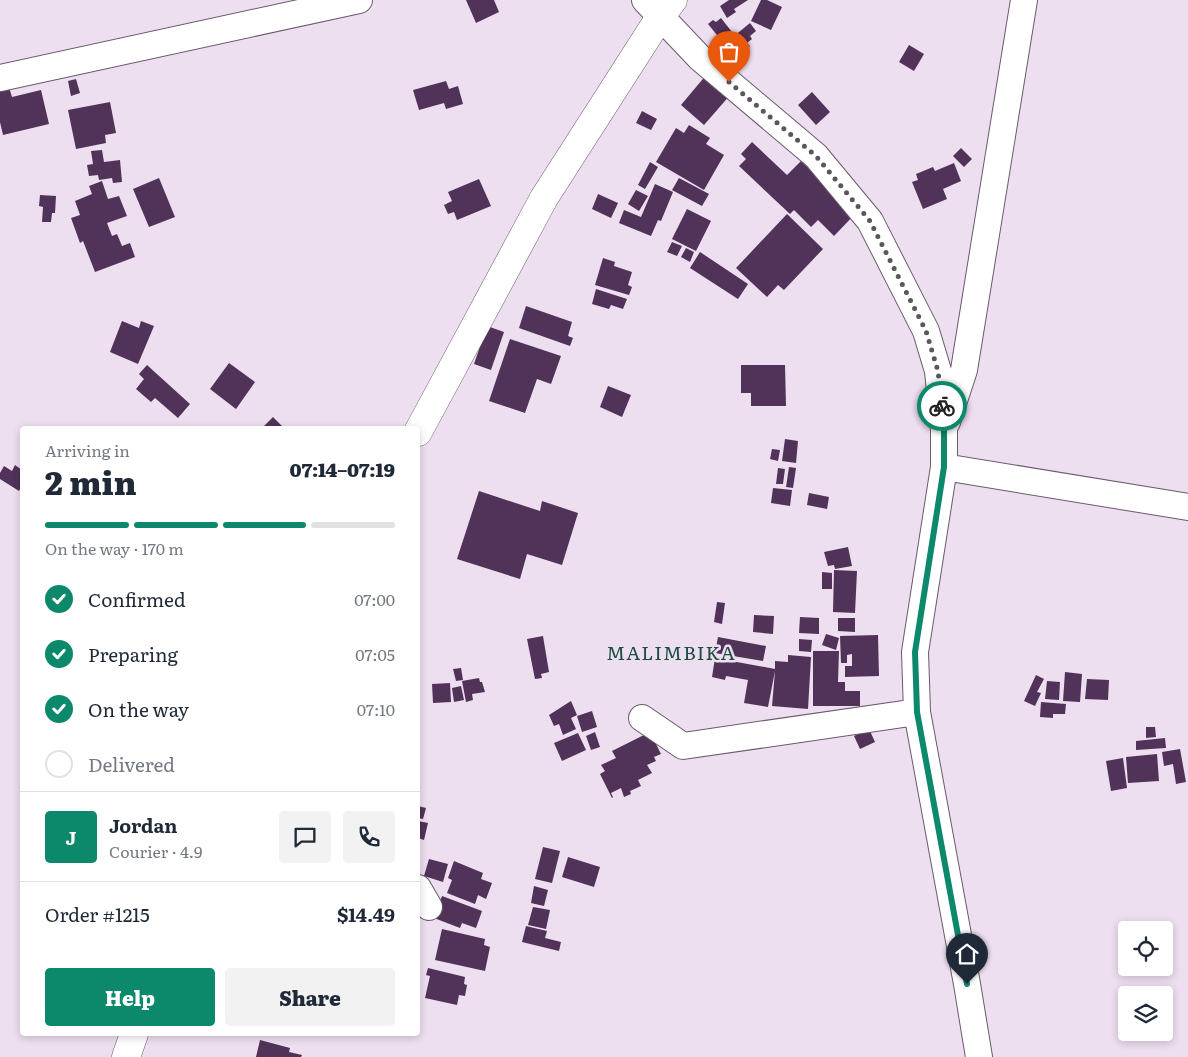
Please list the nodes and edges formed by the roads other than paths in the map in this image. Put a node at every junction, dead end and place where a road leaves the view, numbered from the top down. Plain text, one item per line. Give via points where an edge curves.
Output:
1 (359, 0) edge
2 (1024, 0) edge
3 (659, 6) edge
4 (0, 78) edge
5 (420, 428) edge
6 (944, 431) junction
7 (944, 467) junction
8 (1188, 507) edge
9 (917, 712) junction
10 (642, 718) dead end
11 (133, 1036) edge
12 (126, 1057) edge
13 (979, 1057) edge

1 - 4 street
2 - 6 street via 964,370
3 - 5 main road via 544,198
3 - 6 street via 700,58 816,156 870,221 926,331 938,371
6 - 7 street
7 - 8 street
7 - 9 street via 915,652
9 - 10 street via 683,746
9 - 13 street
11 - 12 main road

